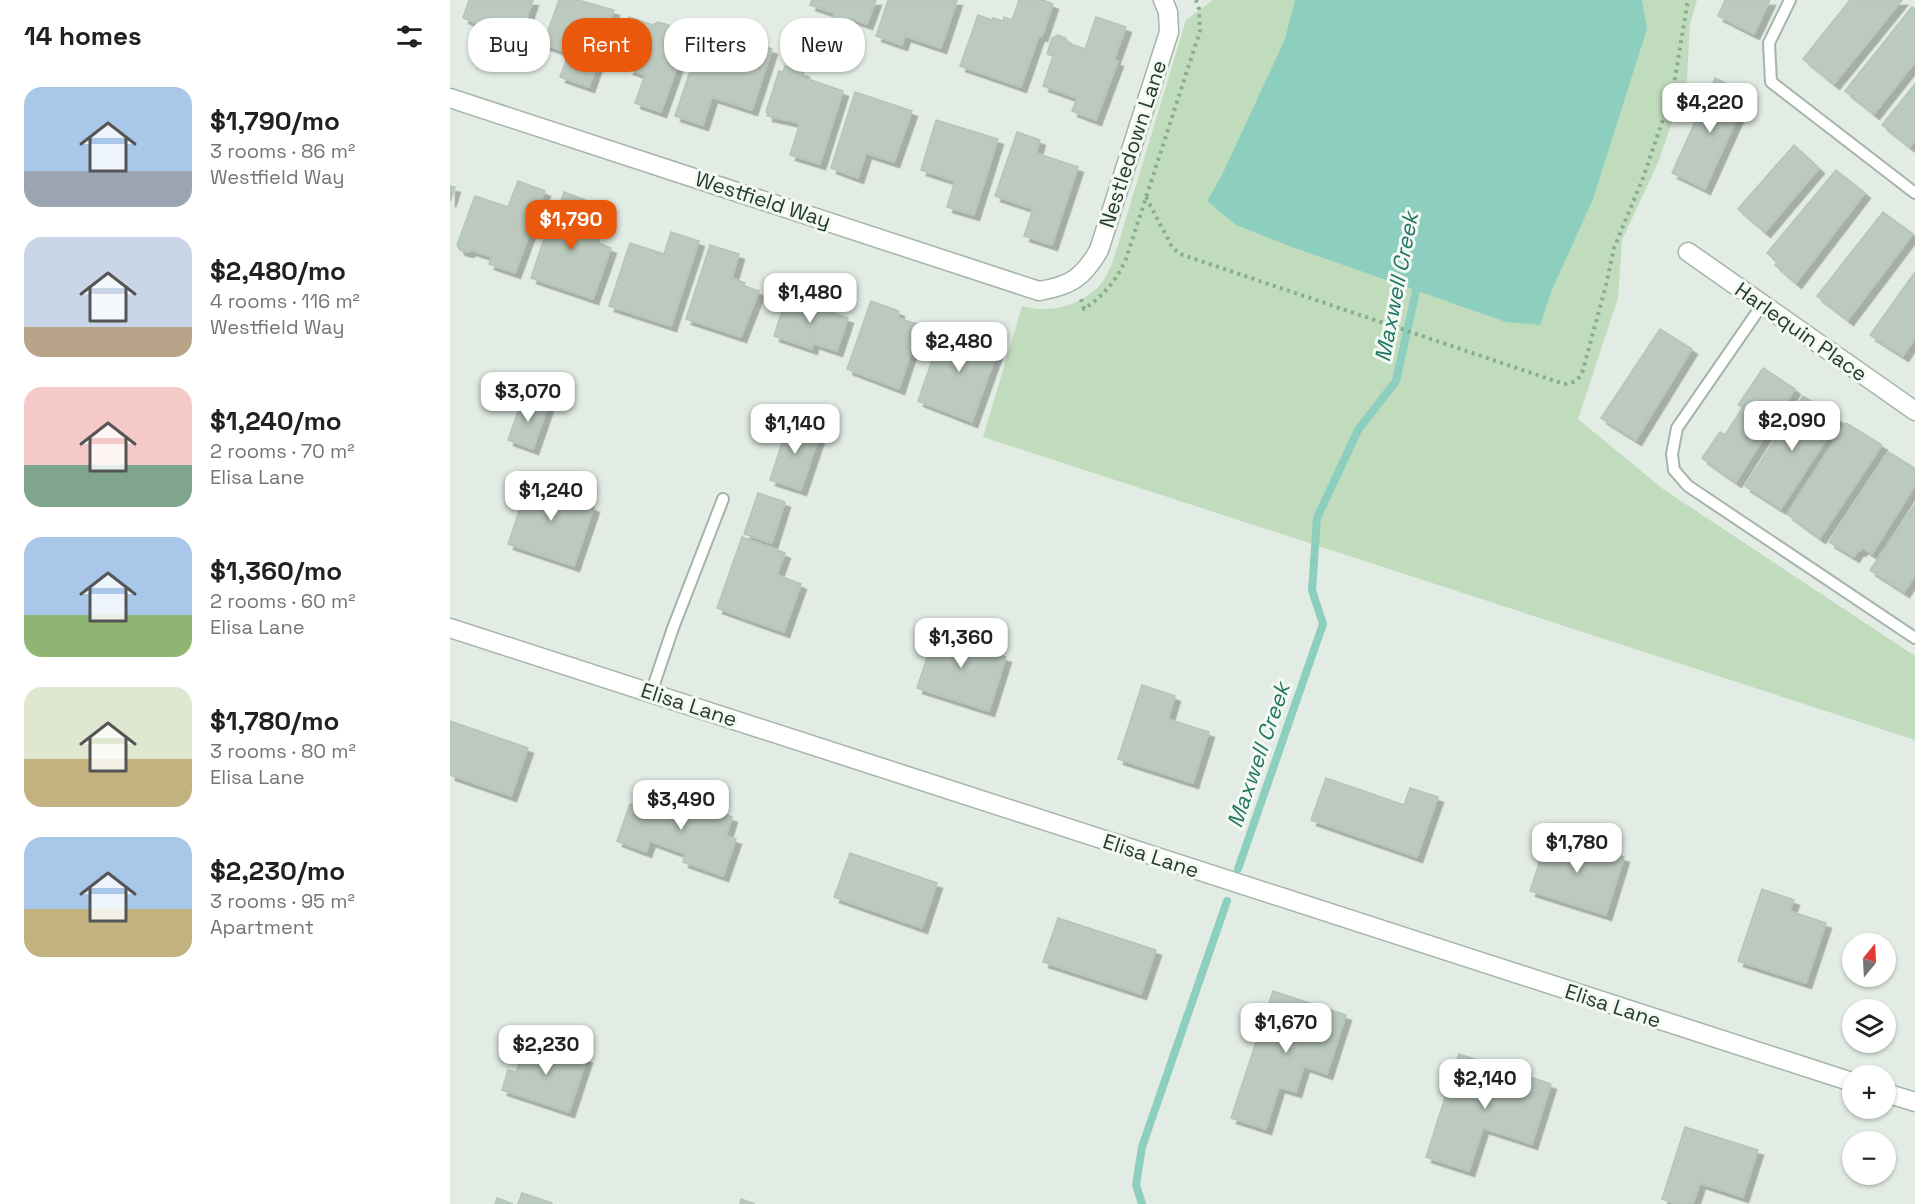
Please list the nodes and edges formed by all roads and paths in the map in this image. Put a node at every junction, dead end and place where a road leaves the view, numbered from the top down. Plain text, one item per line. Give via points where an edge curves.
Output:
1 (1163, 0) edge
2 (1688, 0) edge
3 (1790, 0) edge
4 (450, 98) edge
5 (1915, 193) edge
6 (1146, 197) dead end
7 (1688, 252) dead end
8 (1075, 280) joint
9 (1762, 305) junction
10 (1915, 411) edge
11 (723, 499) dead end
12 (450, 628) edge
13 (1915, 638) edge
14 (651, 693) junction
15 (1842, 1079) edge
16 (1896, 1096) edge
17 (1915, 1102) edge

1 - 8 street, Nestledown Lane via 1168,12 1168,33 1099,250
2 - 6 path via 1673,90 1643,178 1620,230 1581,375 1574,382 1564,384 1180,254 1172,247
3 - 5 lane via 1769,43 1771,82
4 - 8 street, Westfield Way via 1039,291
7 - 9 street, Harlequin Place
9 - 10 street, Harlequin Place
9 - 13 lane via 1677,428 1672,454 1674,470 1688,486
11 - 14 lane
12 - 14 street, Elisa Lane
14 - 15 street, Elisa Lane
16 - 17 street

